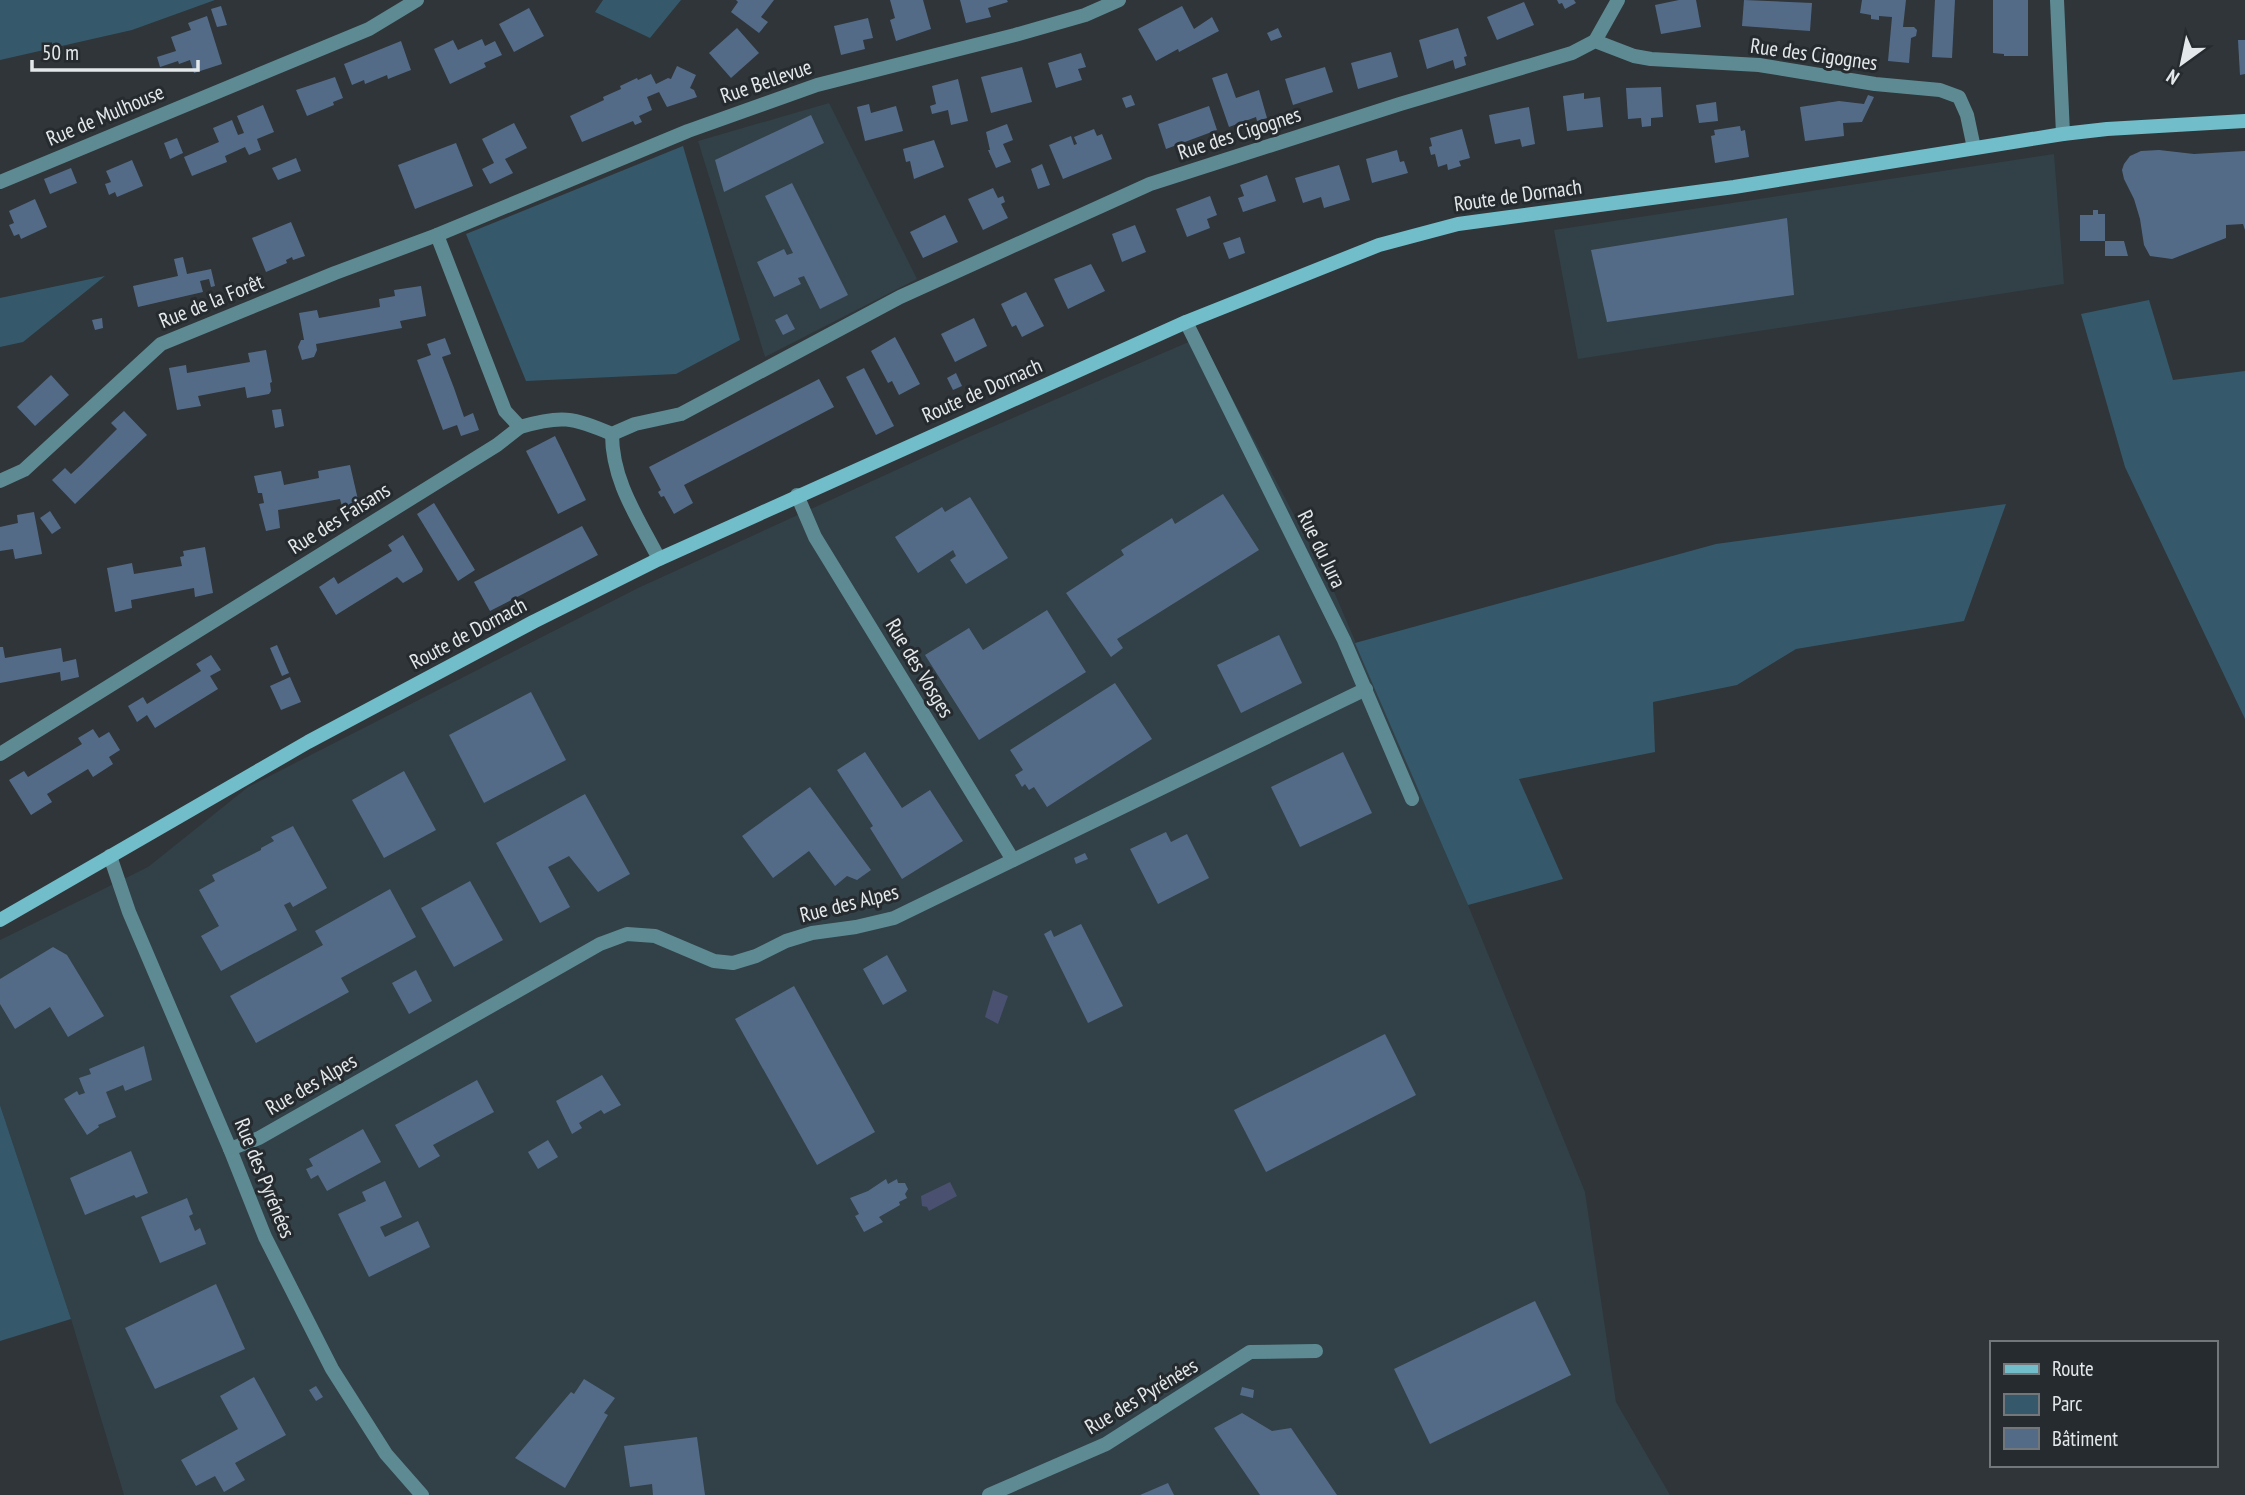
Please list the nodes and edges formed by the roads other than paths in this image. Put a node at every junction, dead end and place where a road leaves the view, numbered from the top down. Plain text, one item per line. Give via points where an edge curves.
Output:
1 (417, 0) edge
2 (1119, 0) edge
3 (1618, 0) edge
4 (2057, 0) edge
5 (1595, 41) junction
6 (2245, 121) edge
7 (2063, 134) junction
8 (1974, 148) junction
9 (0, 182) edge
10 (437, 235) junction
11 (1186, 322) junction
12 (520, 427) junction
13 (612, 434) junction
14 (0, 481) edge
15 (797, 495) junction
16 (659, 559) junction
17 (1366, 689) junction
18 (0, 754) edge
19 (1412, 799) dead end
20 (110, 856) junction
21 (1013, 860) junction
22 (0, 920) edge
23 (230, 1149) junction
24 (1316, 1351) dead end
25 (422, 1495) edge
26 (989, 1495) edge

1 - 9 street, Rue de Mulhouse via 369,29
2 - 10 street, Rue Bellevue via 1015,35 817,85 688,131
3 - 5 street
4 - 7 street
5 - 8 street, Rue des Cigognes via 1651,59 1759,65 1940,90 1959,97
5 - 13 street, Rue des Cigognes via 1572,53 1150,184 900,298 681,414
6 - 7 main road, Route de Dornach
7 - 8 main road, Route de Dornach
8 - 11 main road, Route de Dornach via 1458,224 1379,246
10 - 12 street via 505,411
10 - 14 street, Rue de la Forêt via 160,344 24,470
11 - 15 main road, Route de Dornach
11 - 17 street, Rue du Jura
12 - 13 street via 566,417
12 - 18 street, Rue des Faisans
13 - 16 street via 620,483
15 - 16 main road, Route de Dornach
15 - 21 street, Rue des Vosges via 815,537
16 - 20 main road, Route de Dornach via 308,742
17 - 19 street, Rue du Jura
17 - 21 street, Rue des Alpes
20 - 22 main road, Route de Dornach
20 - 23 street, Rue des Pyrénées via 129,912
21 - 23 street, Rue des Alpes via 894,918 812,933 733,963 714,961 655,936 627,934 600,944 259,1138
23 - 25 street, Rue des Pyrénées via 264,1237 332,1369 386,1454
24 - 26 street, Rue des Pyrénées via 1250,1352 1107,1444

